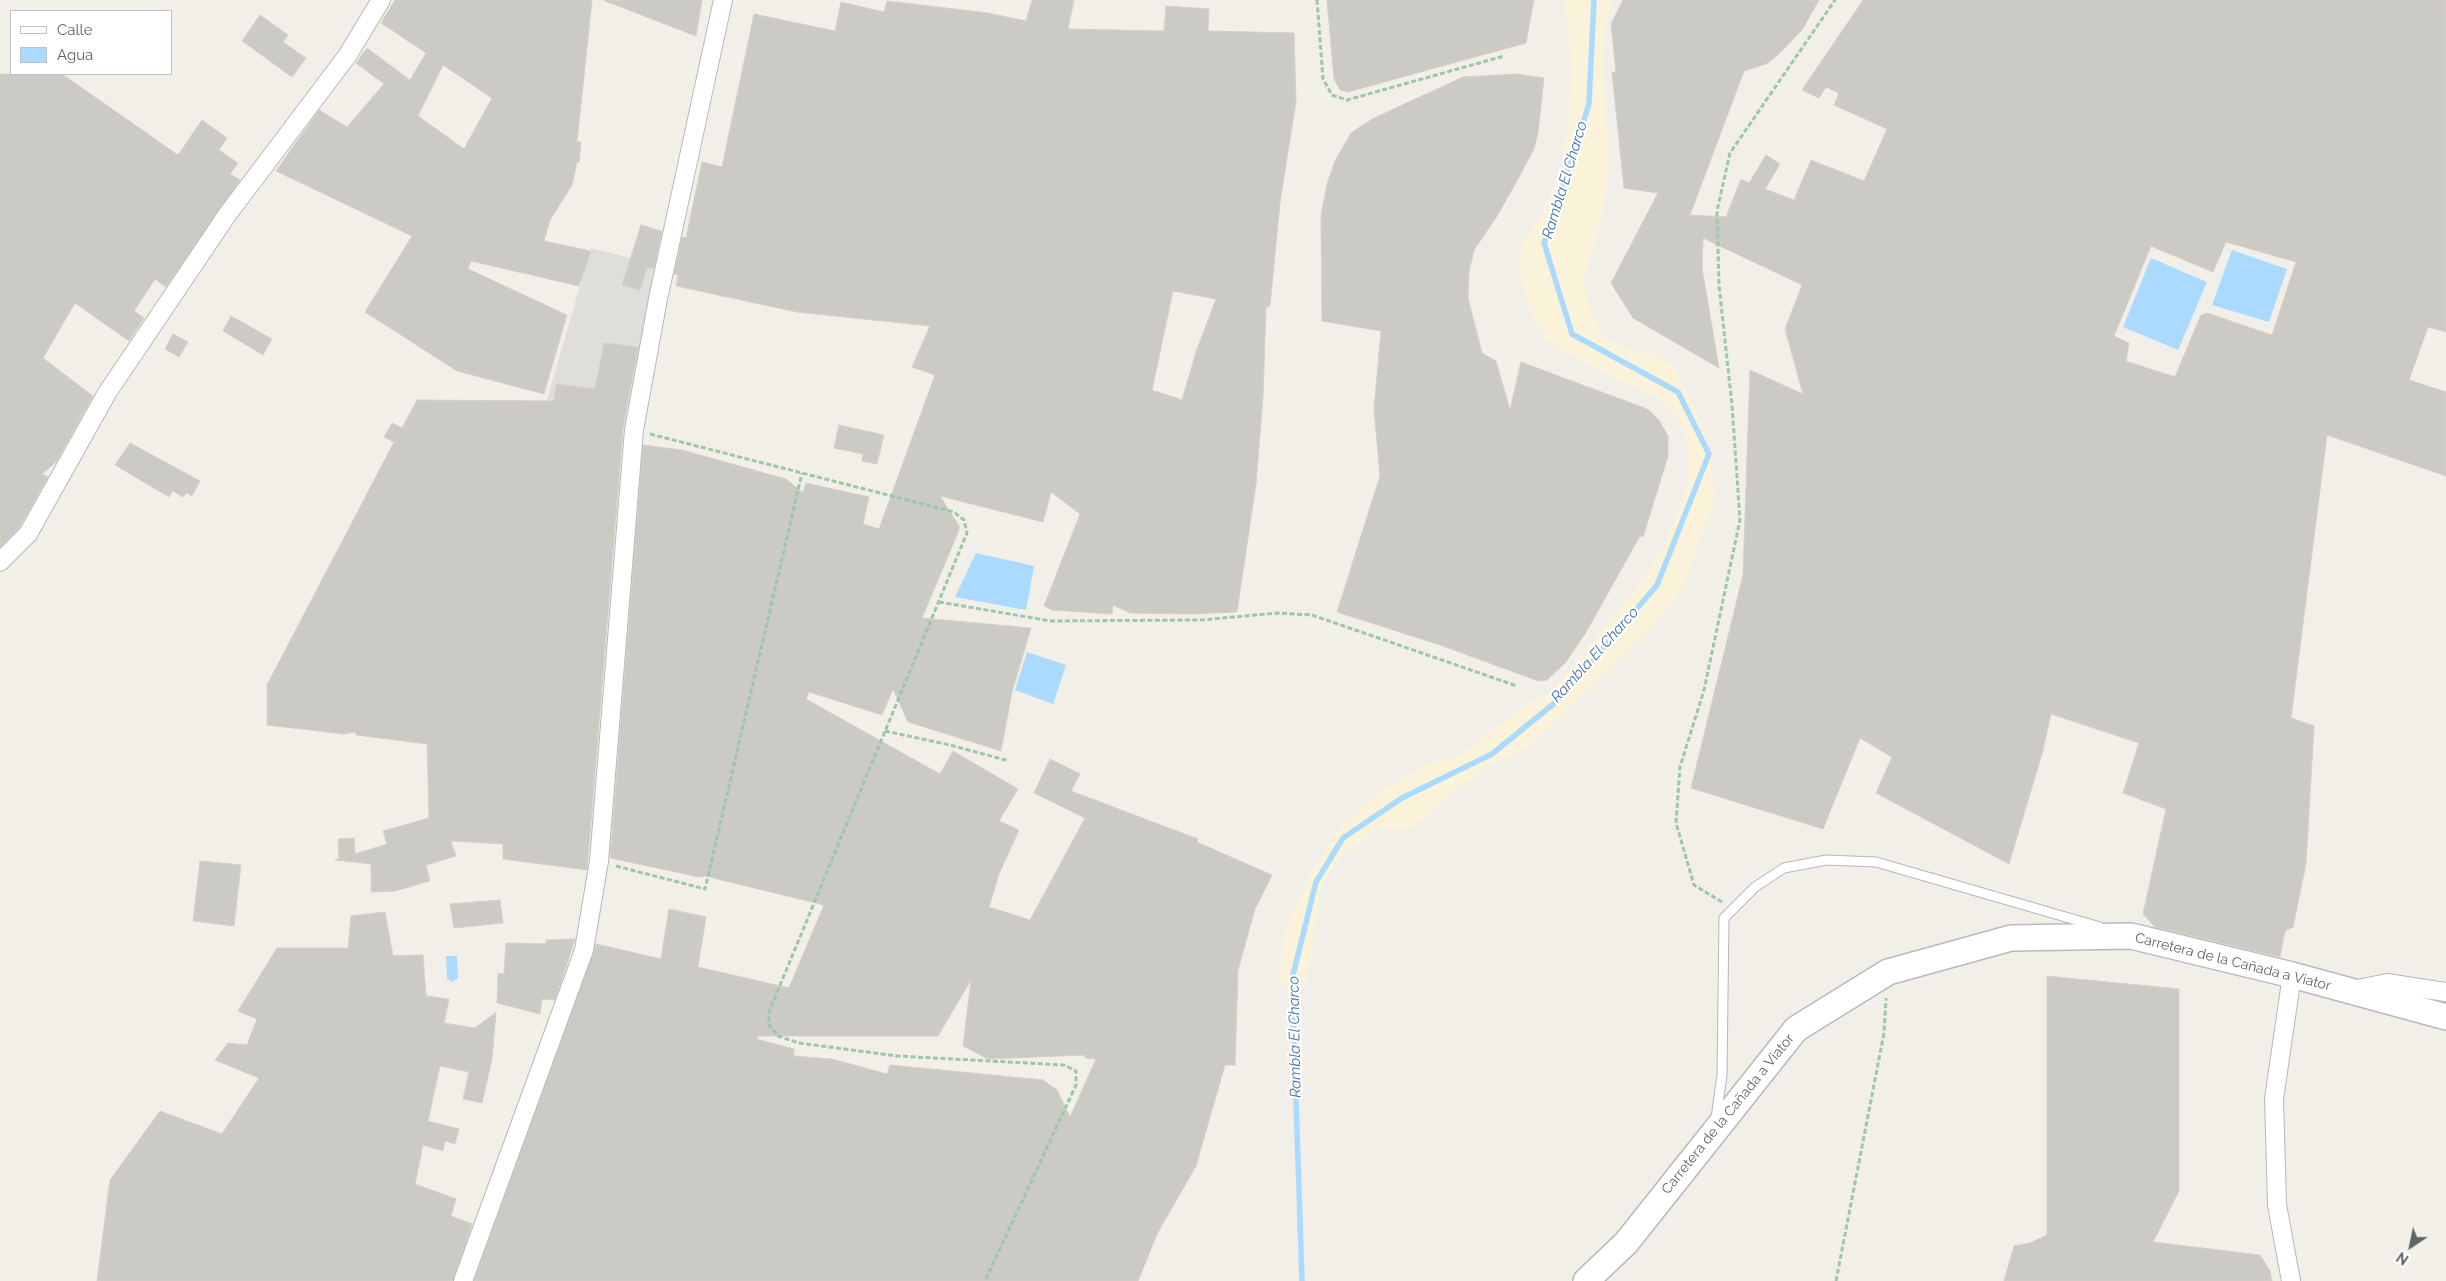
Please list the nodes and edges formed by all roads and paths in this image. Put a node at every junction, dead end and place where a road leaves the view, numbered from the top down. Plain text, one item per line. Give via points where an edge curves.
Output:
1 (381, 0) edge
2 (723, 0) edge
3 (1317, 0) edge
4 (1835, 0) edge
5 (1504, 56) dead end
6 (634, 430) junction
7 (802, 473) junction
8 (0, 562) edge
9 (939, 602) junction
10 (1517, 686) dead end
11 (885, 731) junction
12 (1009, 761) dead end
13 (600, 861) junction
14 (1737, 905) junction
15 (2131, 936) junction
16 (1888, 972) junction
17 (2292, 975) junction
18 (2350, 990) junction
19 (2446, 992) edge
20 (2446, 1017) edge
21 (1715, 1130) junction
22 (464, 1281) edge
23 (985, 1281) edge
24 (1586, 1281) edge
25 (1836, 1281) edge
26 (2291, 1281) edge

1 - 8 street via 347,56 227,215 107,393 28,534
2 - 6 street via 658,299
3 - 5 path via 1323,79 1332,95 1347,100
4 - 14 path via 1730,153 1717,211 1719,285 1740,520 1704,690 1680,767 1676,824 1694,885 1718,901
6 - 7 path
6 - 13 street
7 - 9 path via 954,512 964,520 967,534
7 - 13 path via 704,889
9 - 10 path via 1051,621 1201,620 1277,613 1312,616
9 - 11 path
11 - 12 path via 950,744
11 - 23 path via 769,1012 769,1025 778,1036 799,1043 897,1056 1064,1065 1076,1071 1076,1085
13 - 22 street via 584,950
14 - 15 lane via 1755,887 1784,868 1826,860 1876,862
14 - 21 lane via 1724,918 1722,1075
15 - 16 street, Carretera de la Cañada a Viator via 2011,938
15 - 17 street, Carretera de la Cañada a Viator
16 - 21 street, Carretera de la Cañada a Viator via 1796,1029
16 - 25 path via 1884,1033
17 - 18 street, Carretera de la Cañada a Viator
17 - 26 street via 2274,1099 2277,1205
18 - 19 street via 2387,983
18 - 20 street, Carretera de la Cañada a Viator
21 - 24 street, Carretera de la Cañada a Viator via 1626,1243

